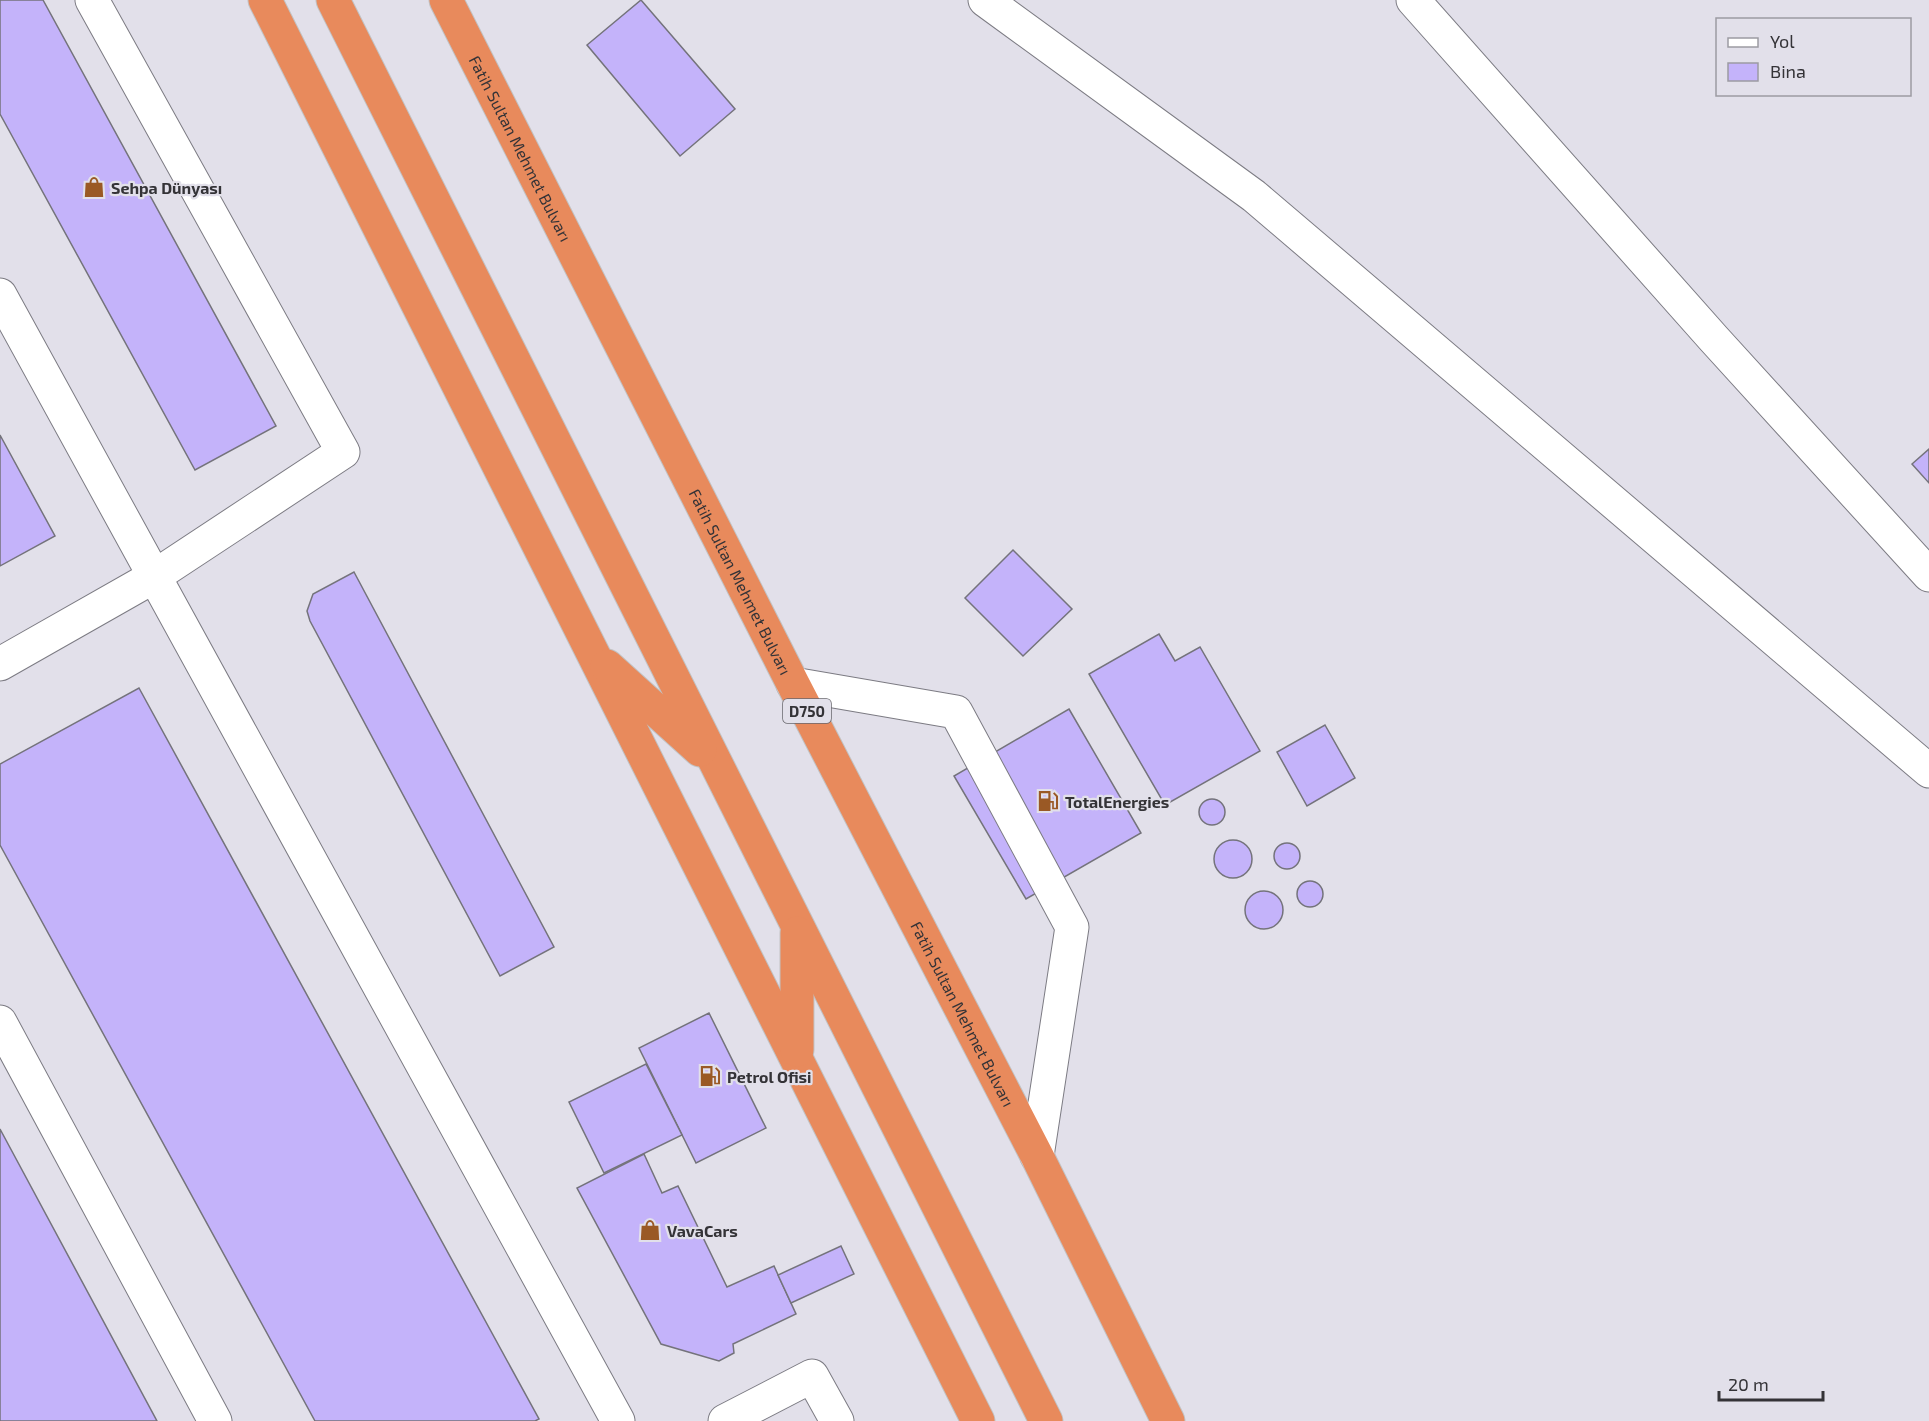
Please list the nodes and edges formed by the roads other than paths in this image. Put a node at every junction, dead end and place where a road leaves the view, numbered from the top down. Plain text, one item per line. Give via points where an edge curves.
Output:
1 (92, 0) edge
2 (265, 0) edge
3 (333, 0) edge
4 (446, 0) edge
5 (986, 0) edge
6 (1413, 0) edge
7 (0, 296) edge
8 (1929, 575) edge
9 (155, 576) junction
10 (592, 653) junction
11 (0, 664) edge
12 (793, 684) junction
13 (716, 764) junction
14 (1929, 771) edge
15 (796, 925) junction
16 (0, 1022) edge
17 (796, 1057) junction
18 (1038, 1156) junction
19 (215, 1421) edge
20 (618, 1421) edge
21 (725, 1421) edge
22 (837, 1421) edge
23 (978, 1421) edge
24 (1046, 1421) edge
25 (1168, 1421) edge

1 - 9 street via 343,452
2 - 10 highway
3 - 13 highway
4 - 12 highway, Fatih Sultan Mehmet Bulvarı / D750
5 - 14 street via 1254,196
6 - 8 street
7 - 9 street
9 - 11 street
9 - 20 street
10 - 13 highway
10 - 17 highway
12 - 18 highway, Fatih Sultan Mehmet Bulvarı / D750
12 - 18 street via 956,712 1072,927
13 - 15 highway
15 - 17 highway
15 - 24 highway
16 - 19 street
17 - 23 highway
18 - 25 highway, Fatih Sultan Mehmet Bulvarı / D750
21 - 22 street via 812,1376

